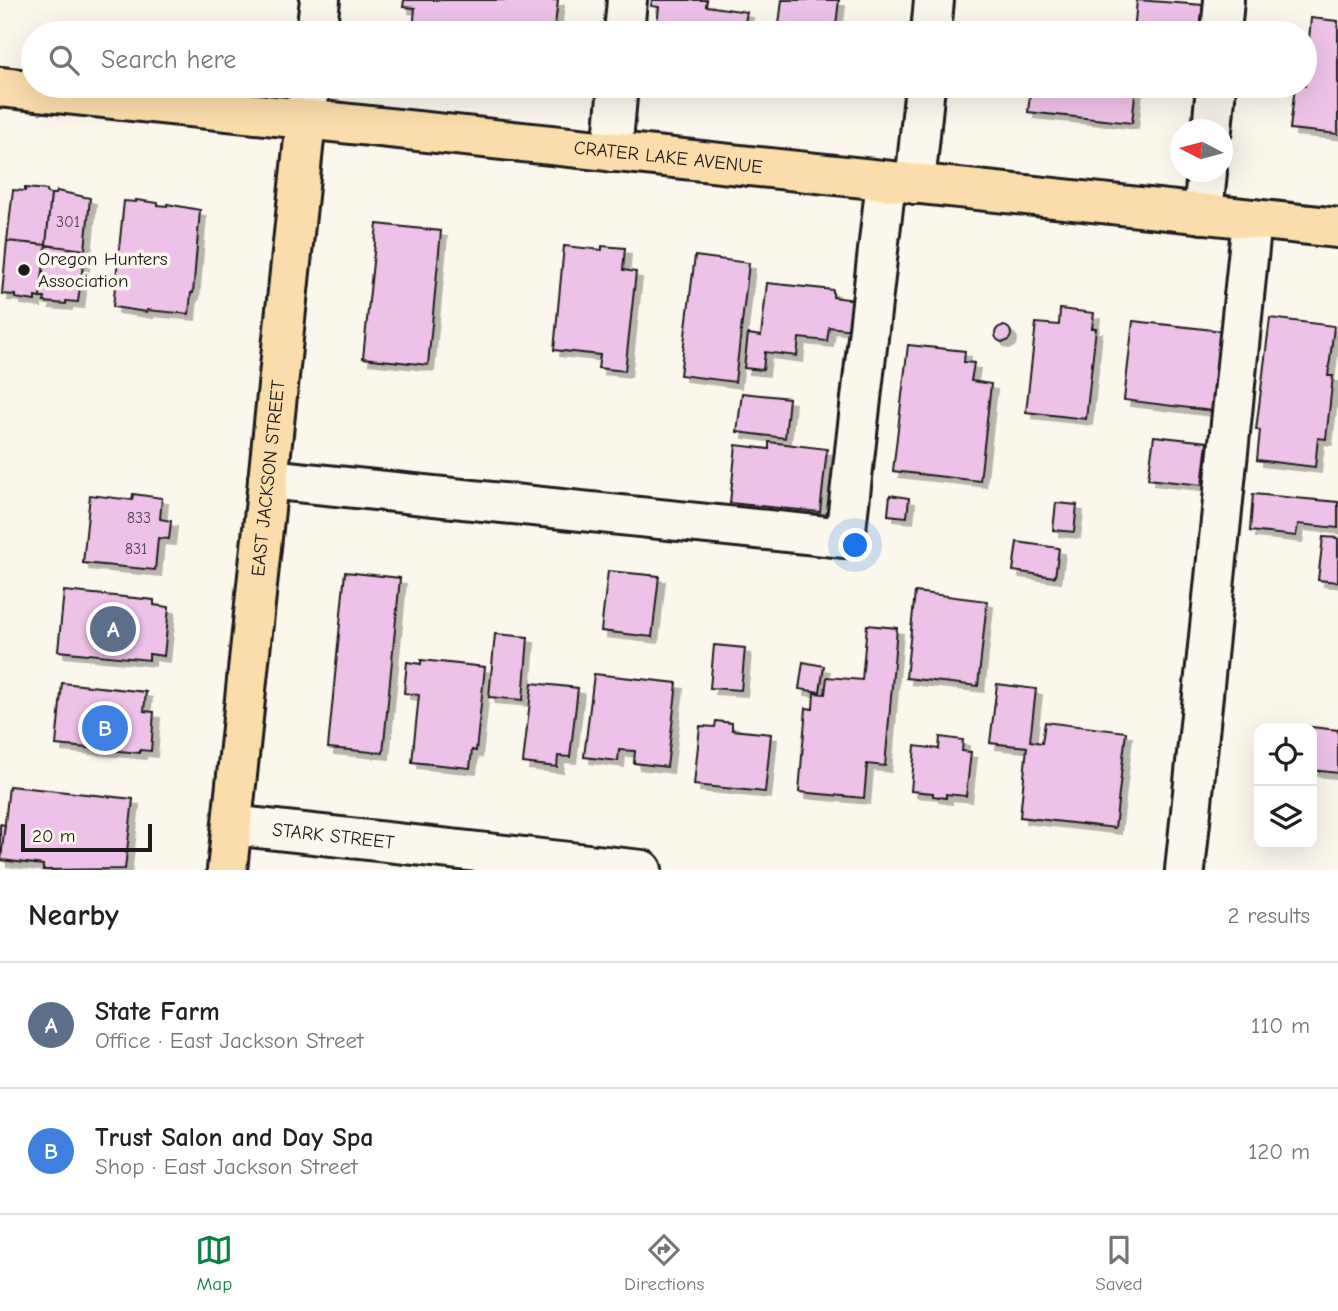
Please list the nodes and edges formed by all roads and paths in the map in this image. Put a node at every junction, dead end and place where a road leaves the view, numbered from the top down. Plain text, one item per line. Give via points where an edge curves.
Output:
1 (320, 0) edge
2 (627, 0) edge
3 (934, 0) edge
4 (1224, 0) edge
5 (317, 21) edge
6 (625, 21) edge
7 (932, 21) edge
8 (1222, 21) edge
9 (0, 87) edge
10 (21, 88) edge
11 (212, 98) edge
12 (617, 98) edge
13 (922, 98) edge
14 (1215, 98) edge
15 (308, 103) edge
16 (1213, 119) edge
17 (612, 152) junction
18 (901, 182) junction
19 (1207, 182) edge
20 (1203, 214) junction
21 (1252, 219) junction
22 (1338, 228) edge
23 (268, 480) junction
24 (232, 825) junction
25 (542, 864) edge
26 (228, 870) edge
27 (642, 870) edge
28 (1185, 870) edge

1 - 5 street
2 - 6 street
3 - 7 street
4 - 8 street
9 - 10 main road, CRATER LAKE AVENUE
11 - 15 main road, CRATER LAKE AVENUE
12 - 17 street
13 - 18 street
14 - 16 street
15 - 17 main road, CRATER LAKE AVENUE
15 - 23 main road, EAST JACKSON STREET
17 - 18 main road, CRATER LAKE AVENUE
18 - 20 main road, CRATER LAKE AVENUE
18 - 23 street via 845,538
19 - 20 street
20 - 21 main road, CRATER LAKE AVENUE
21 - 22 main road, CRATER LAKE AVENUE
21 - 28 street
23 - 24 main road, EAST JACKSON STREET
24 - 25 street, STARK STREET
24 - 26 main road, EAST JACKSON STREET
25 - 27 street, STARK STREET

